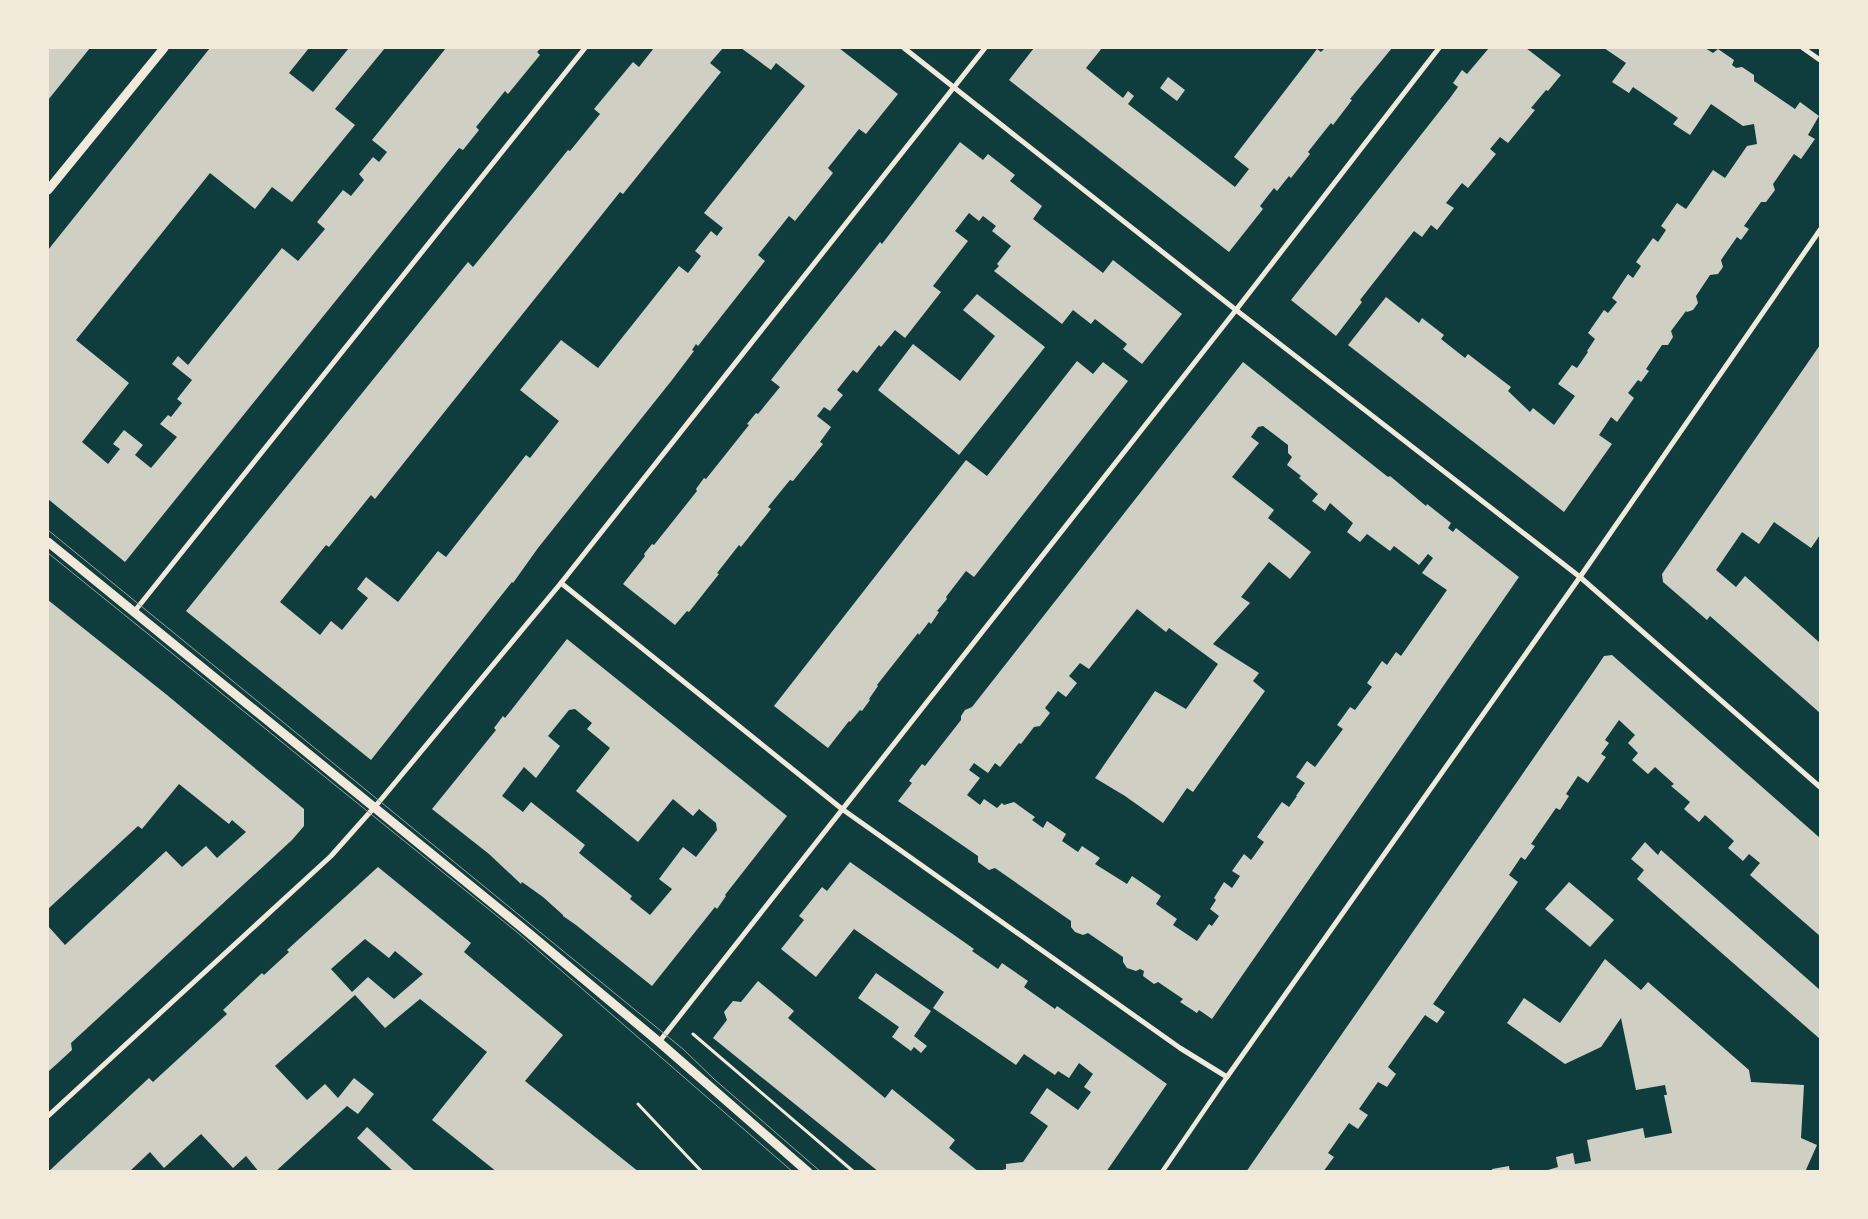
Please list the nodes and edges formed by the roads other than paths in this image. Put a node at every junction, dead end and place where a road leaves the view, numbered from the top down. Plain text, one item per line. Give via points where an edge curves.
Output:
1 (164, 48) edge
2 (585, 48) edge
3 (904, 48) edge
4 (985, 48) edge
5 (1439, 48) edge
6 (1803, 48) edge
7 (1820, 60) edge
8 (954, 86) junction
9 (48, 190) edge
10 (1820, 230) edge
11 (1236, 310) junction
12 (48, 542) edge
13 (1580, 577) junction
14 (561, 582) junction
15 (134, 613) junction
16 (1820, 786) edge
17 (375, 807) junction
18 (842, 809) junction
19 (659, 1042) junction
20 (1227, 1077) junction
21 (48, 1116) edge
22 (808, 1172) edge
23 (1162, 1172) edge

1 - 9 street
2 - 15 street
3 - 8 street
4 - 8 street
5 - 11 street
6 - 7 street
8 - 11 street
8 - 14 street
10 - 13 street
11 - 13 street
11 - 18 street
12 - 15 street
13 - 16 street
13 - 20 street
14 - 17 street
14 - 18 street
15 - 17 street
17 - 19 street
17 - 21 street via 331,856
18 - 19 street
18 - 20 street via 1172,1042
19 - 22 street
20 - 23 street

